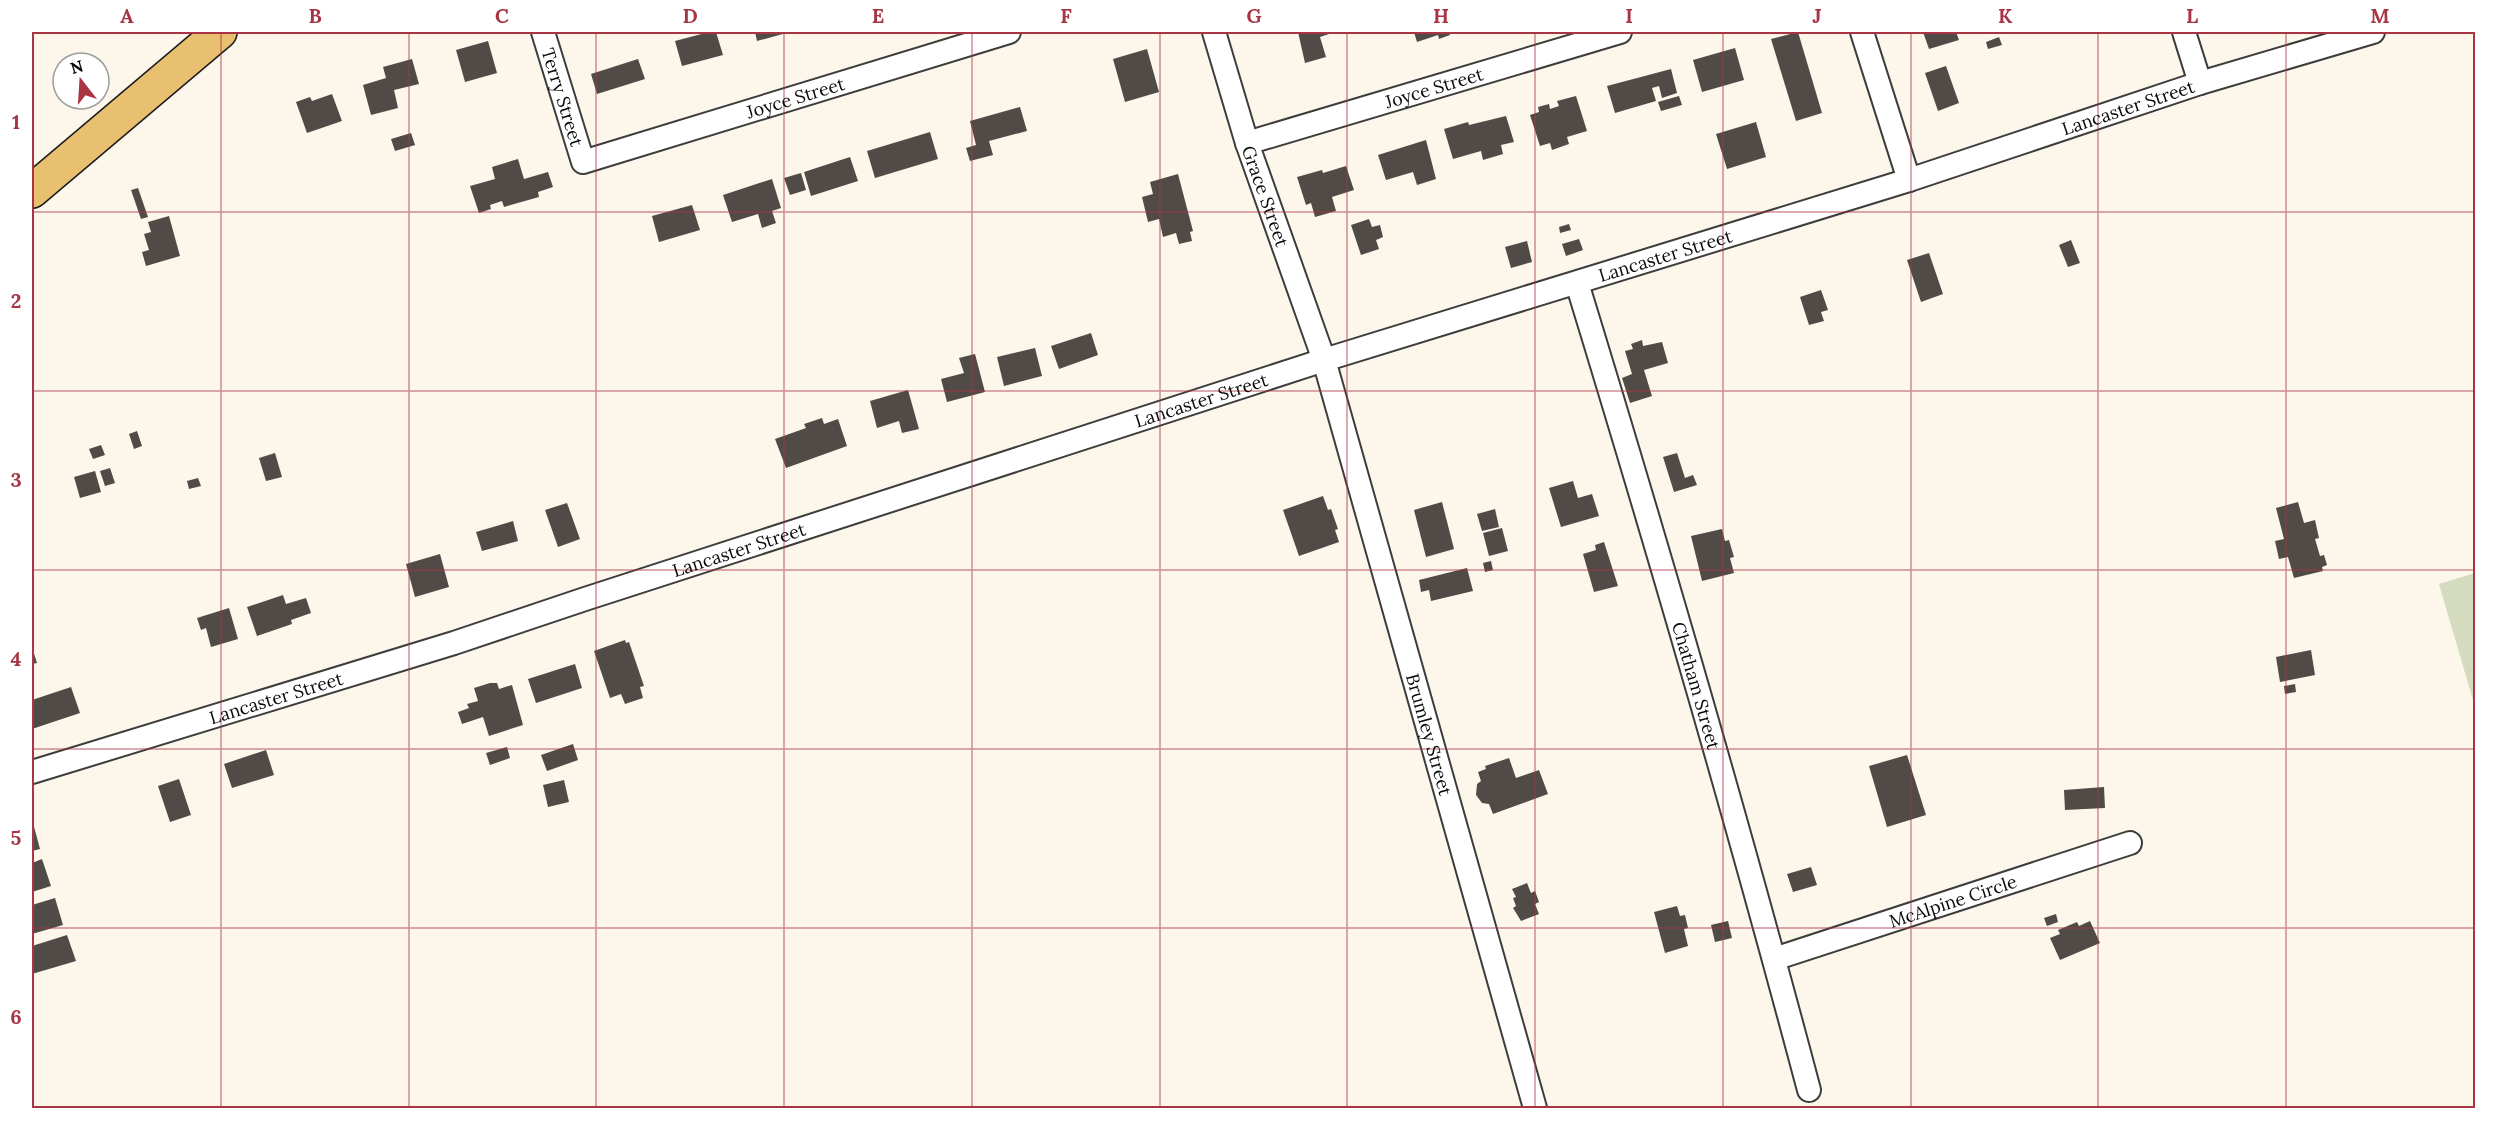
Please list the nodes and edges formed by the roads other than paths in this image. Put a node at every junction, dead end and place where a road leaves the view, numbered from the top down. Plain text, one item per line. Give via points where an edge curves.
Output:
1 (220, 32) edge
2 (543, 32) edge
3 (1009, 32) edge
4 (1214, 32) edge
5 (1620, 32) edge
6 (1862, 32) edge
7 (2184, 32) edge
8 (2373, 32) edge
9 (2200, 83) junction
10 (1247, 143) junction
11 (583, 162) joint
12 (1909, 180) junction
13 (32, 191) edge
14 (1576, 283) junction
15 (1324, 360) junction
16 (32, 772) edge
17 (2130, 843) dead end
18 (1774, 959) junction
19 (1809, 1090) dead end
20 (1535, 1108) edge

1 - 13 main road
2 - 11 street, Terry Street
3 - 11 street, Joyce Street
4 - 10 street, Grace Street
5 - 10 street, Joyce Street
6 - 12 street
7 - 9 street
8 - 9 street, Lancaster Street
9 - 12 street, Lancaster Street
10 - 15 street, Grace Street
12 - 14 street, Lancaster Street
14 - 15 street, Lancaster Street
14 - 18 street, Chatham Street via 1670,588
15 - 16 street, Lancaster Street via 454,643
15 - 20 street, Brumley Street
17 - 18 street, McAlpine Circle
18 - 19 street, Chatham Street

